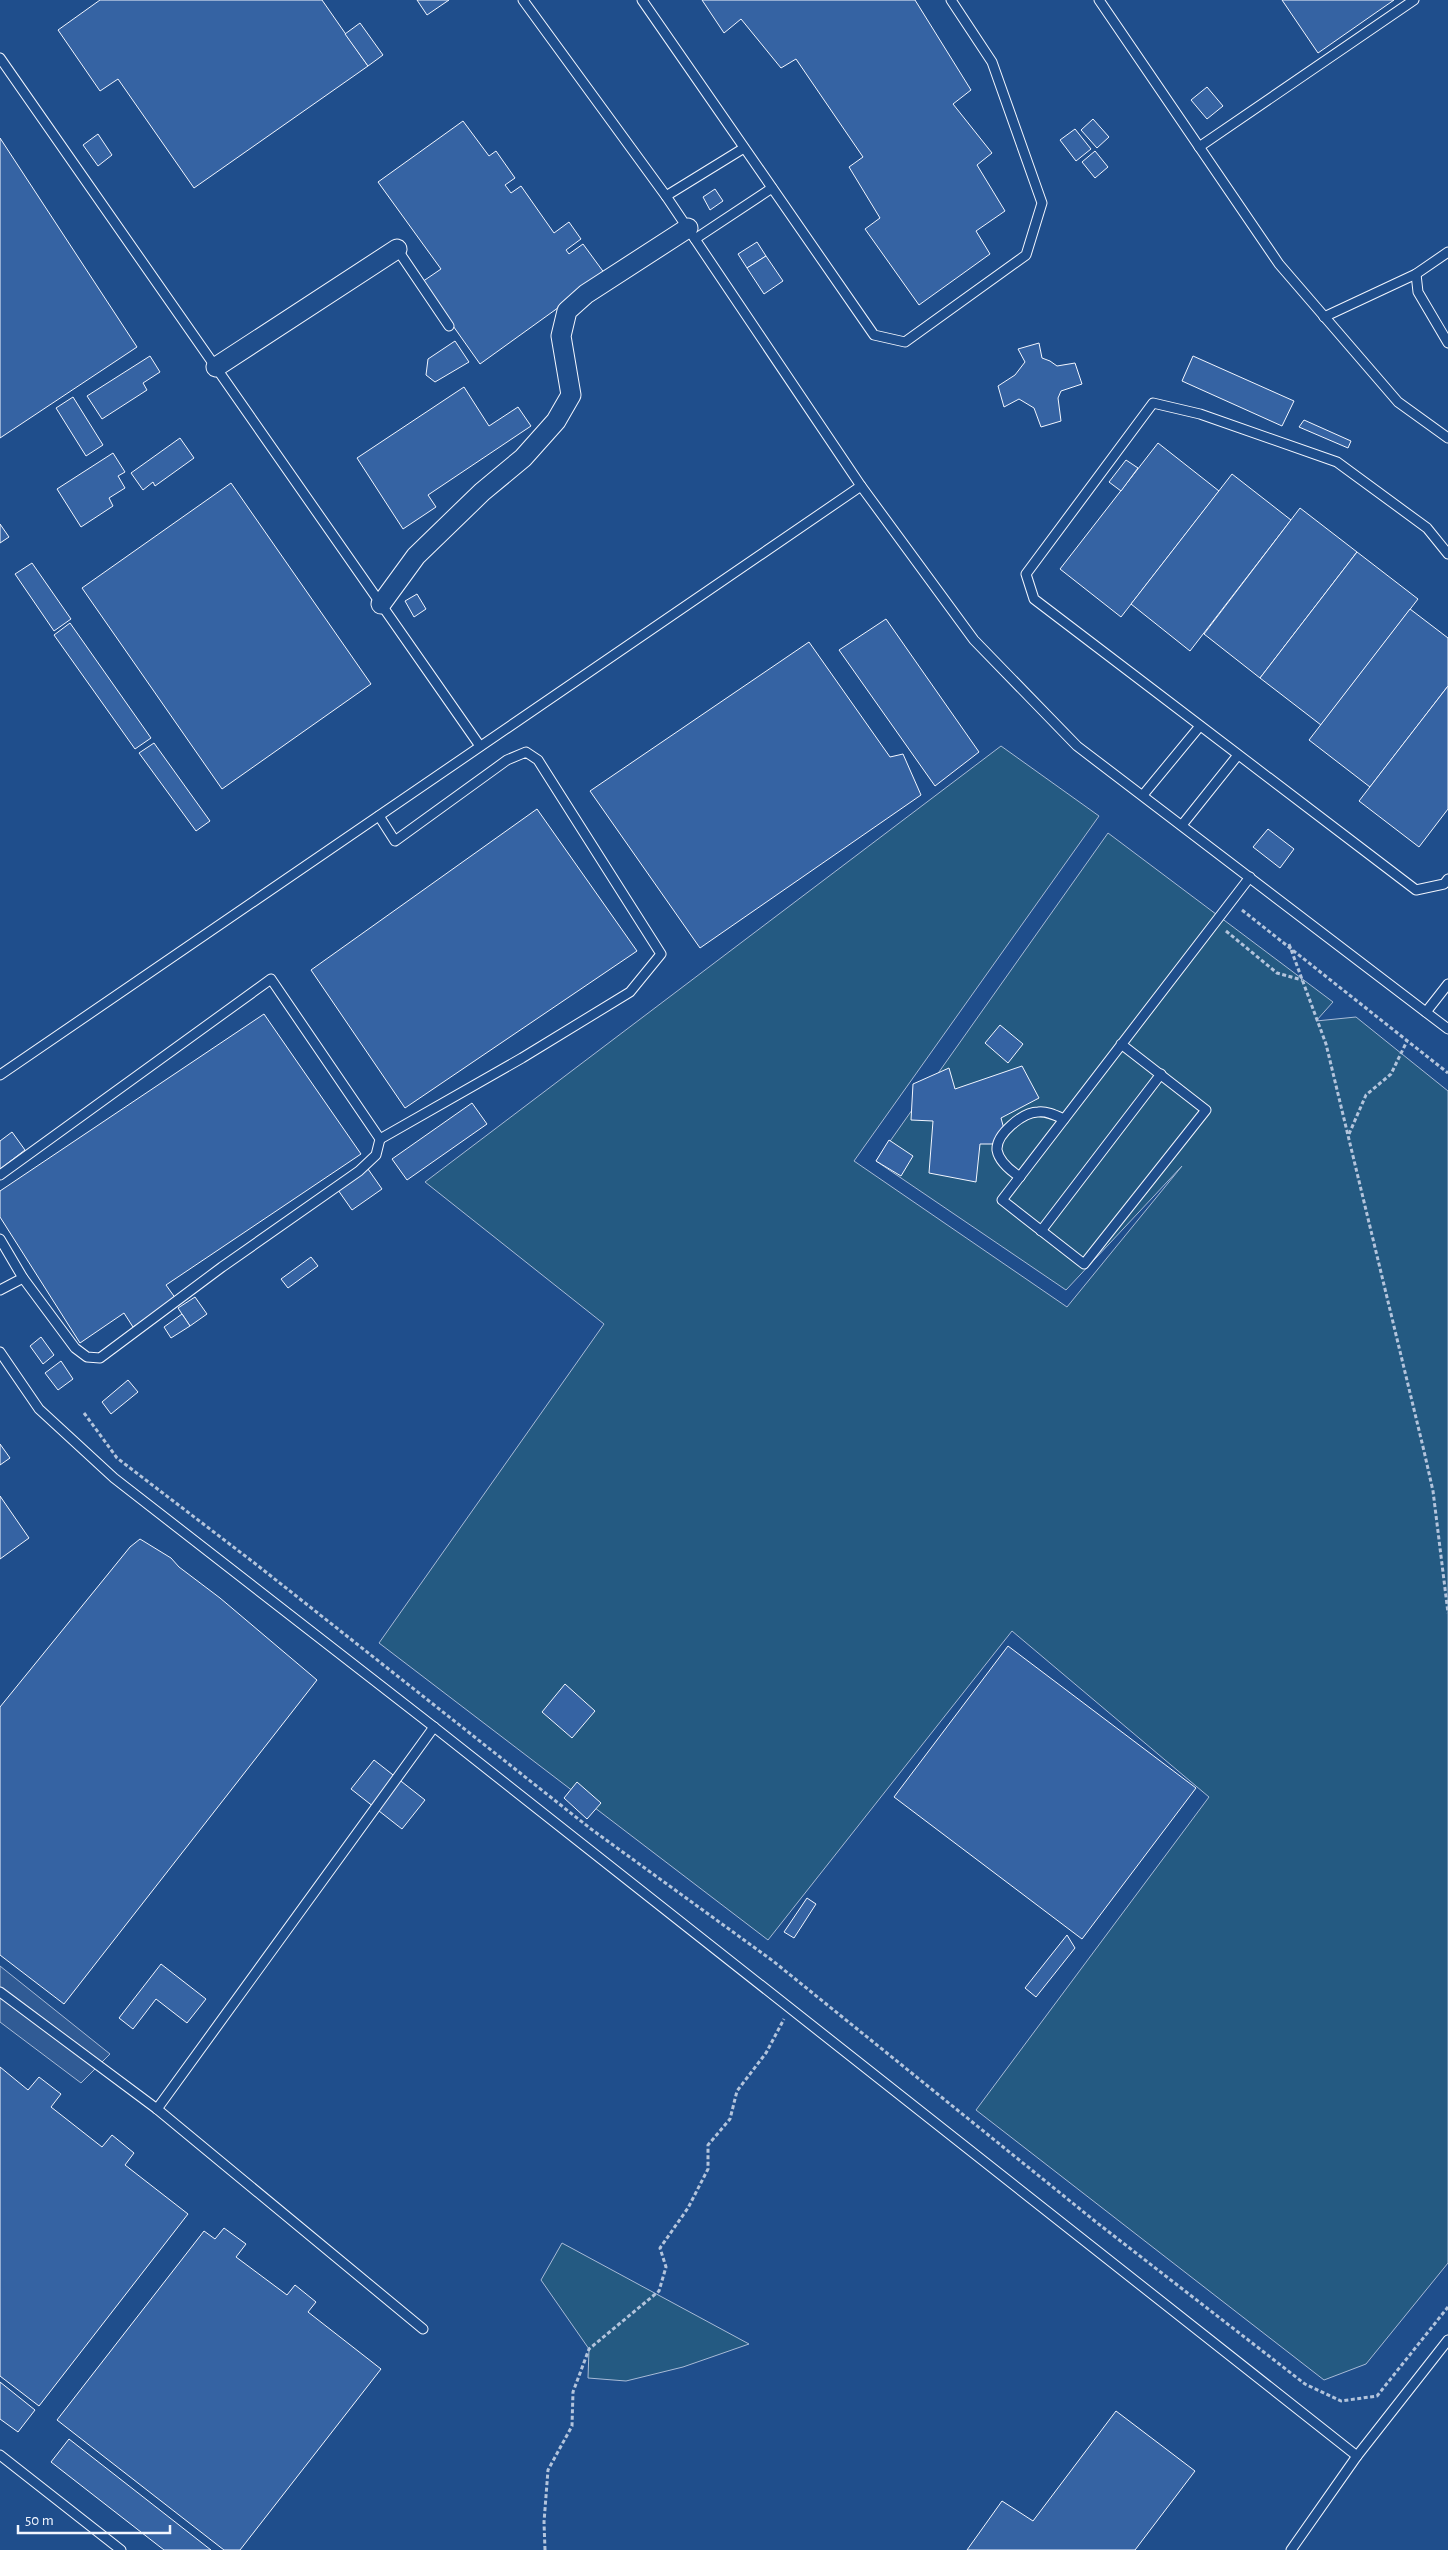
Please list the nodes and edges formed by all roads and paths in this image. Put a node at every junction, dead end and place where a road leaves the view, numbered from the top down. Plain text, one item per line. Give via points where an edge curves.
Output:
1 (523, 0) edge
2 (642, 0) edge
3 (951, 0) edge
4 (1099, 0) edge
5 (1414, 0) edge
6 (0, 58) edge
7 (1199, 147) junction
8 (744, 148) junction
9 (772, 188) junction
10 (666, 196) junction
11 (692, 234) junction
12 (397, 249) joint
13 (1448, 252) edge
14 (1416, 274) junction
15 (1324, 317) junction
16 (448, 326) dead end
17 (1448, 343) edge
18 (216, 367) junction
19 (1448, 438) edge
20 (861, 486) junction
21 (1448, 554) edge
22 (381, 604) junction
23 (1200, 726) junction
24 (480, 746) junction
25 (1238, 755) junction
26 (1143, 796) junction
27 (379, 816) junction
28 (1182, 825) junction
29 (1250, 877) junction
30 (1448, 879) edge
31 (1231, 901) junction
32 (1215, 922) junction
33 (1289, 944) dead end
34 (1291, 948) junction
35 (1302, 980) junction
36 (1448, 984) edge
37 (1426, 1012) junction
38 (1448, 1029) edge
39 (1407, 1041) junction
40 (1121, 1044) junction
41 (1448, 1073) edge
42 (1161, 1074) junction
43 (0, 1075) edge
44 (1064, 1119) junction
45 (1348, 1136) junction
46 (380, 1139) junction
47 (0, 1175) edge
48 (1020, 1177) junction
49 (1041, 1231) junction
50 (0, 1239) edge
51 (23, 1278) junction
52 (0, 1290) edge
53 (0, 1352) edge
54 (84, 1413) dead end
55 (1448, 1613) edge
56 (434, 1727) junction
57 (0, 1992) edge
58 (790, 2008) junction
59 (157, 2109) junction
60 (1448, 2307) edge
61 (423, 2328) dead end
62 (1448, 2340) edge
63 (0, 2455) edge
64 (1357, 2456) junction
65 (121, 2550) edge
66 (545, 2550) edge
67 (1291, 2550) edge

1 - 10 lane
2 - 8 lane
3 - 9 lane via 992,62 1042,203 1026,254 905,342 874,336
4 - 7 lane
5 - 7 lane
6 - 18 lane
7 - 15 lane via 1279,264
8 - 9 lane
8 - 10 lane
9 - 11 lane
10 - 11 lane
11 - 20 lane
11 - 22 street via 586,294 567,312 561,336 570,395 556,421 523,458 482,492 416,556
12 - 16 lane
12 - 18 street
13 - 14 lane
14 - 15 lane
14 - 17 lane via 1418,292
15 - 19 lane via 1398,402
18 - 22 lane
20 - 24 lane
20 - 26 lane via 974,640 1078,746
21 - 23 lane via 1427,528 1337,462 1200,414 1153,402 1026,574 1034,599
22 - 24 lane
23 - 25 lane
23 - 26 lane
24 - 27 lane
25 - 28 lane
25 - 30 lane via 1416,890 1444,884
26 - 28 lane
27 - 43 lane
27 - 46 lane via 396,841 507,760 526,752 538,760 661,954 630,992
28 - 29 lane
29 - 31 lane
29 - 37 lane
31 - 32 lane
31 - 34 path
32 - 35 path via 1277,973
32 - 40 lane
33 - 34 path
34 - 35 path
34 - 39 path
35 - 45 path via 1326,1044
36 - 37 lane
37 - 38 lane
39 - 41 path
39 - 45 path via 1391,1074 1366,1096
40 - 42 lane
40 - 44 lane
42 - 49 lane
42 - 49 lane via 1206,1110 1084,1264
44 - 48 lane
44 - 48 lane via 1048,1112 1036,1112 1020,1117 1007,1130 997,1151 1009,1170
45 - 55 path via 1433,1491
46 - 47 lane via 271,980
46 - 51 lane via 376,1155 359,1171 100,1358 87,1357 75,1348
48 - 49 lane via 1002,1200
50 - 51 lane
51 - 52 lane
53 - 56 lane via 38,1409 114,1478
54 - 60 path via 117,1458 591,1829 772,1961 1096,2222 1305,2384 1340,2401 1377,2396
56 - 58 lane
56 - 59 lane
57 - 59 lane
58 - 64 lane
58 - 66 path via 766,2053 737,2091 730,2120 708,2145 708,2169 688,2208 660,2248 666,2267 660,2291 590,2349 572,2392 572,2426 548,2470
59 - 61 lane
62 - 64 lane
63 - 65 lane
64 - 67 lane

